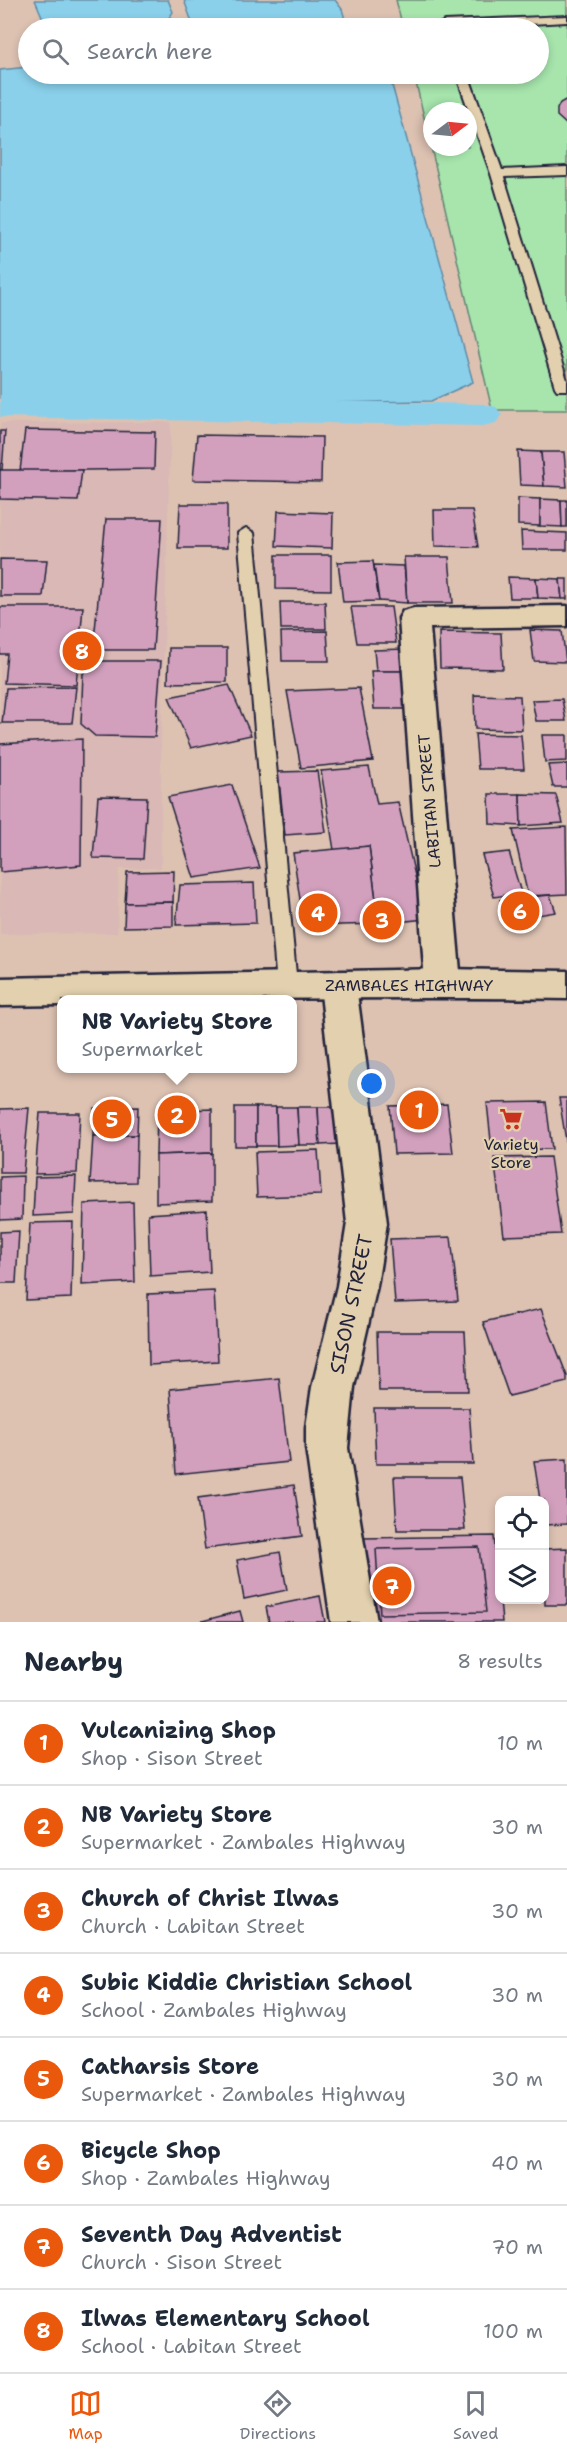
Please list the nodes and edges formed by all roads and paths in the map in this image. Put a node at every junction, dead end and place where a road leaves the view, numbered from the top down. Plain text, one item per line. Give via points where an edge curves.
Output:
1 (567, 19) edge
2 (549, 20) edge
3 (466, 84) edge
4 (567, 171) edge
5 (497, 174) junction
6 (562, 387) dead end
7 (246, 533) dead end
8 (567, 616) edge
9 (443, 983) junction
10 (287, 985) junction
11 (338, 985) junction
12 (567, 985) edge
13 (0, 992) edge
14 (354, 1622) edge

1 - 2 lane
3 - 5 lane
4 - 5 lane
5 - 6 lane
7 - 10 lane
8 - 9 street, LABITAN STREET via 414,618
9 - 11 street, ZAMBALES HIGHWAY
9 - 12 street, ZAMBALES HIGHWAY
10 - 11 street, ZAMBALES HIGHWAY
10 - 13 street, ZAMBALES HIGHWAY
11 - 14 street, SISON STREET via 367,1222 365,1250 327,1424 327,1448

